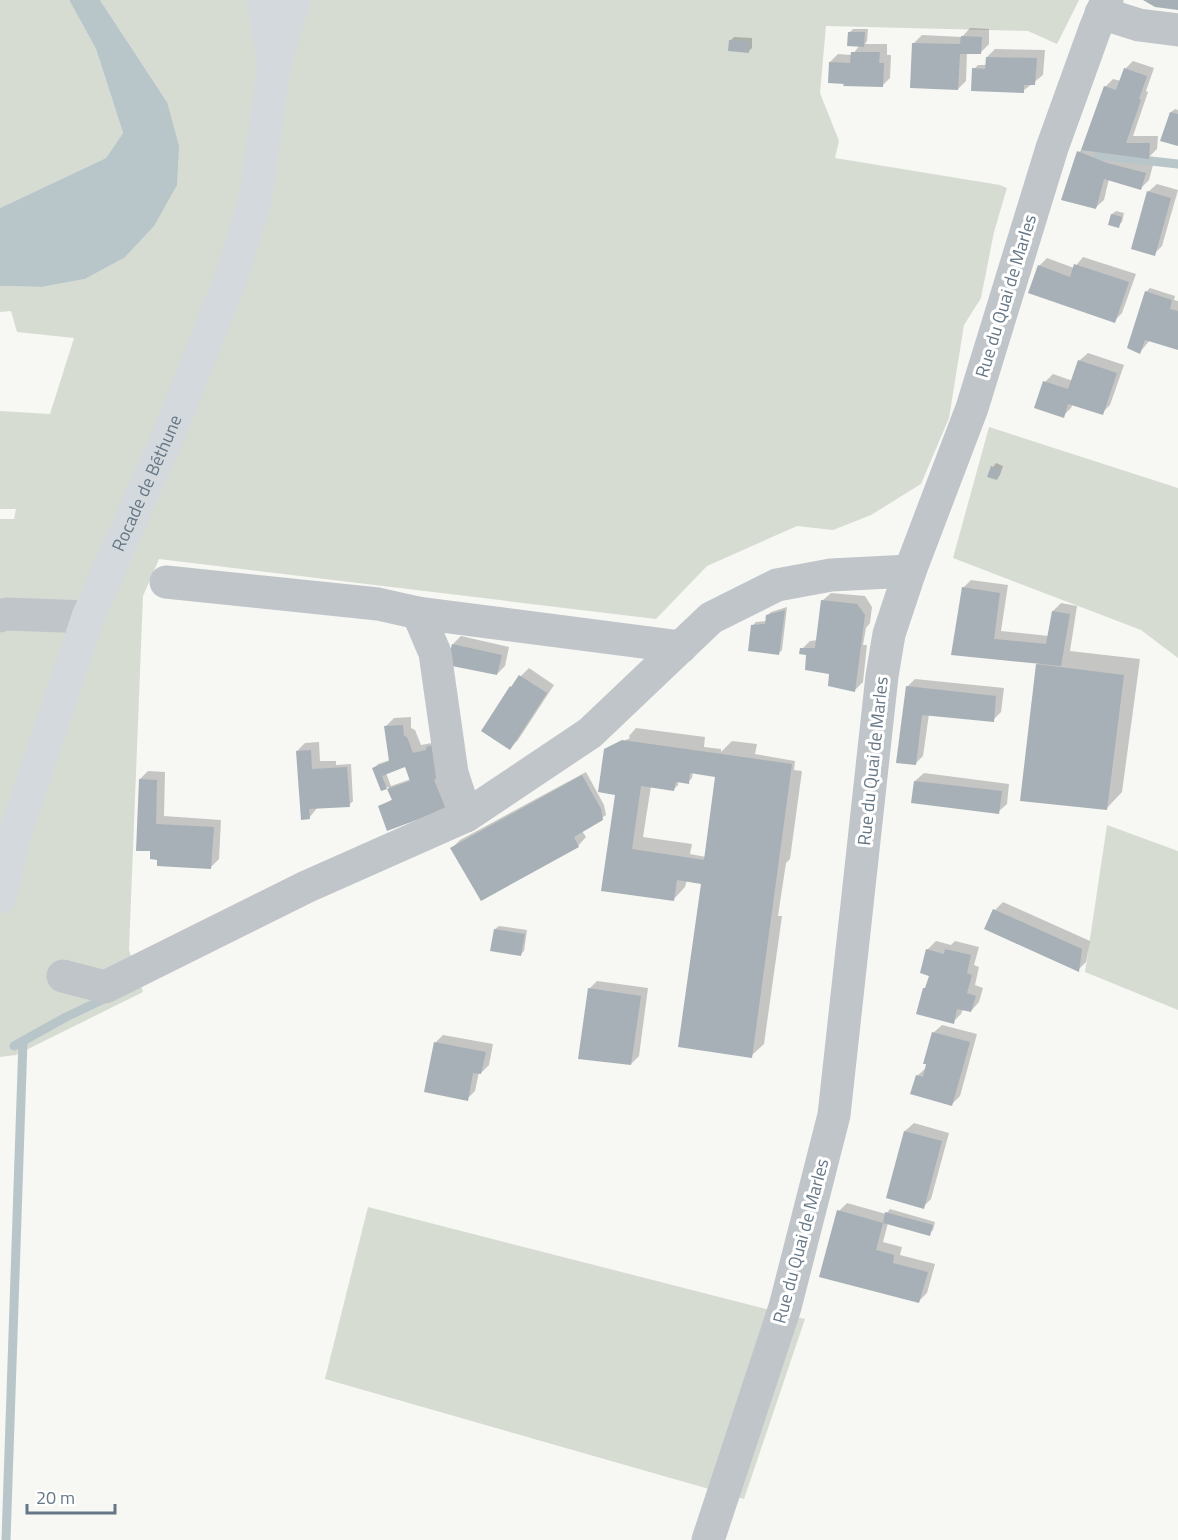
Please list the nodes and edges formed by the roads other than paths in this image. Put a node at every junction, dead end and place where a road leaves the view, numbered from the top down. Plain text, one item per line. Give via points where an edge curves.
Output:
1 (263, 0) edge
2 (294, 0) edge
3 (1104, 6) edge
4 (1178, 30) edge
5 (274, 66) junction
6 (910, 571) junction
7 (166, 582) dead end
8 (2, 612) edge
9 (418, 613) junction
10 (88, 616) junction
11 (681, 647) junction
12 (466, 816) junction
13 (0, 897) edge
14 (63, 976) dead end
15 (708, 1540) edge

1 - 5 main road, Rocade de Béthune
2 - 5 main road, Rocade de Béthune
3 - 4 street via 1138,25
3 - 6 street, Rue du Quai de Marles via 1052,148 972,408
5 - 10 main road, Rocade de Béthune via 255,200 234,270 171,429
6 - 11 street via 831,575 777,585 711,618
6 - 15 street, Rue du Quai de Marles via 889,634 882,676 834,1115 785,1307
7 - 9 street via 378,604
8 - 10 street
9 - 11 street
9 - 12 street via 435,653 452,773
10 - 13 main road, Rocade de Béthune via 14,837
11 - 12 street via 590,733
12 - 14 street via 306,887 105,987

